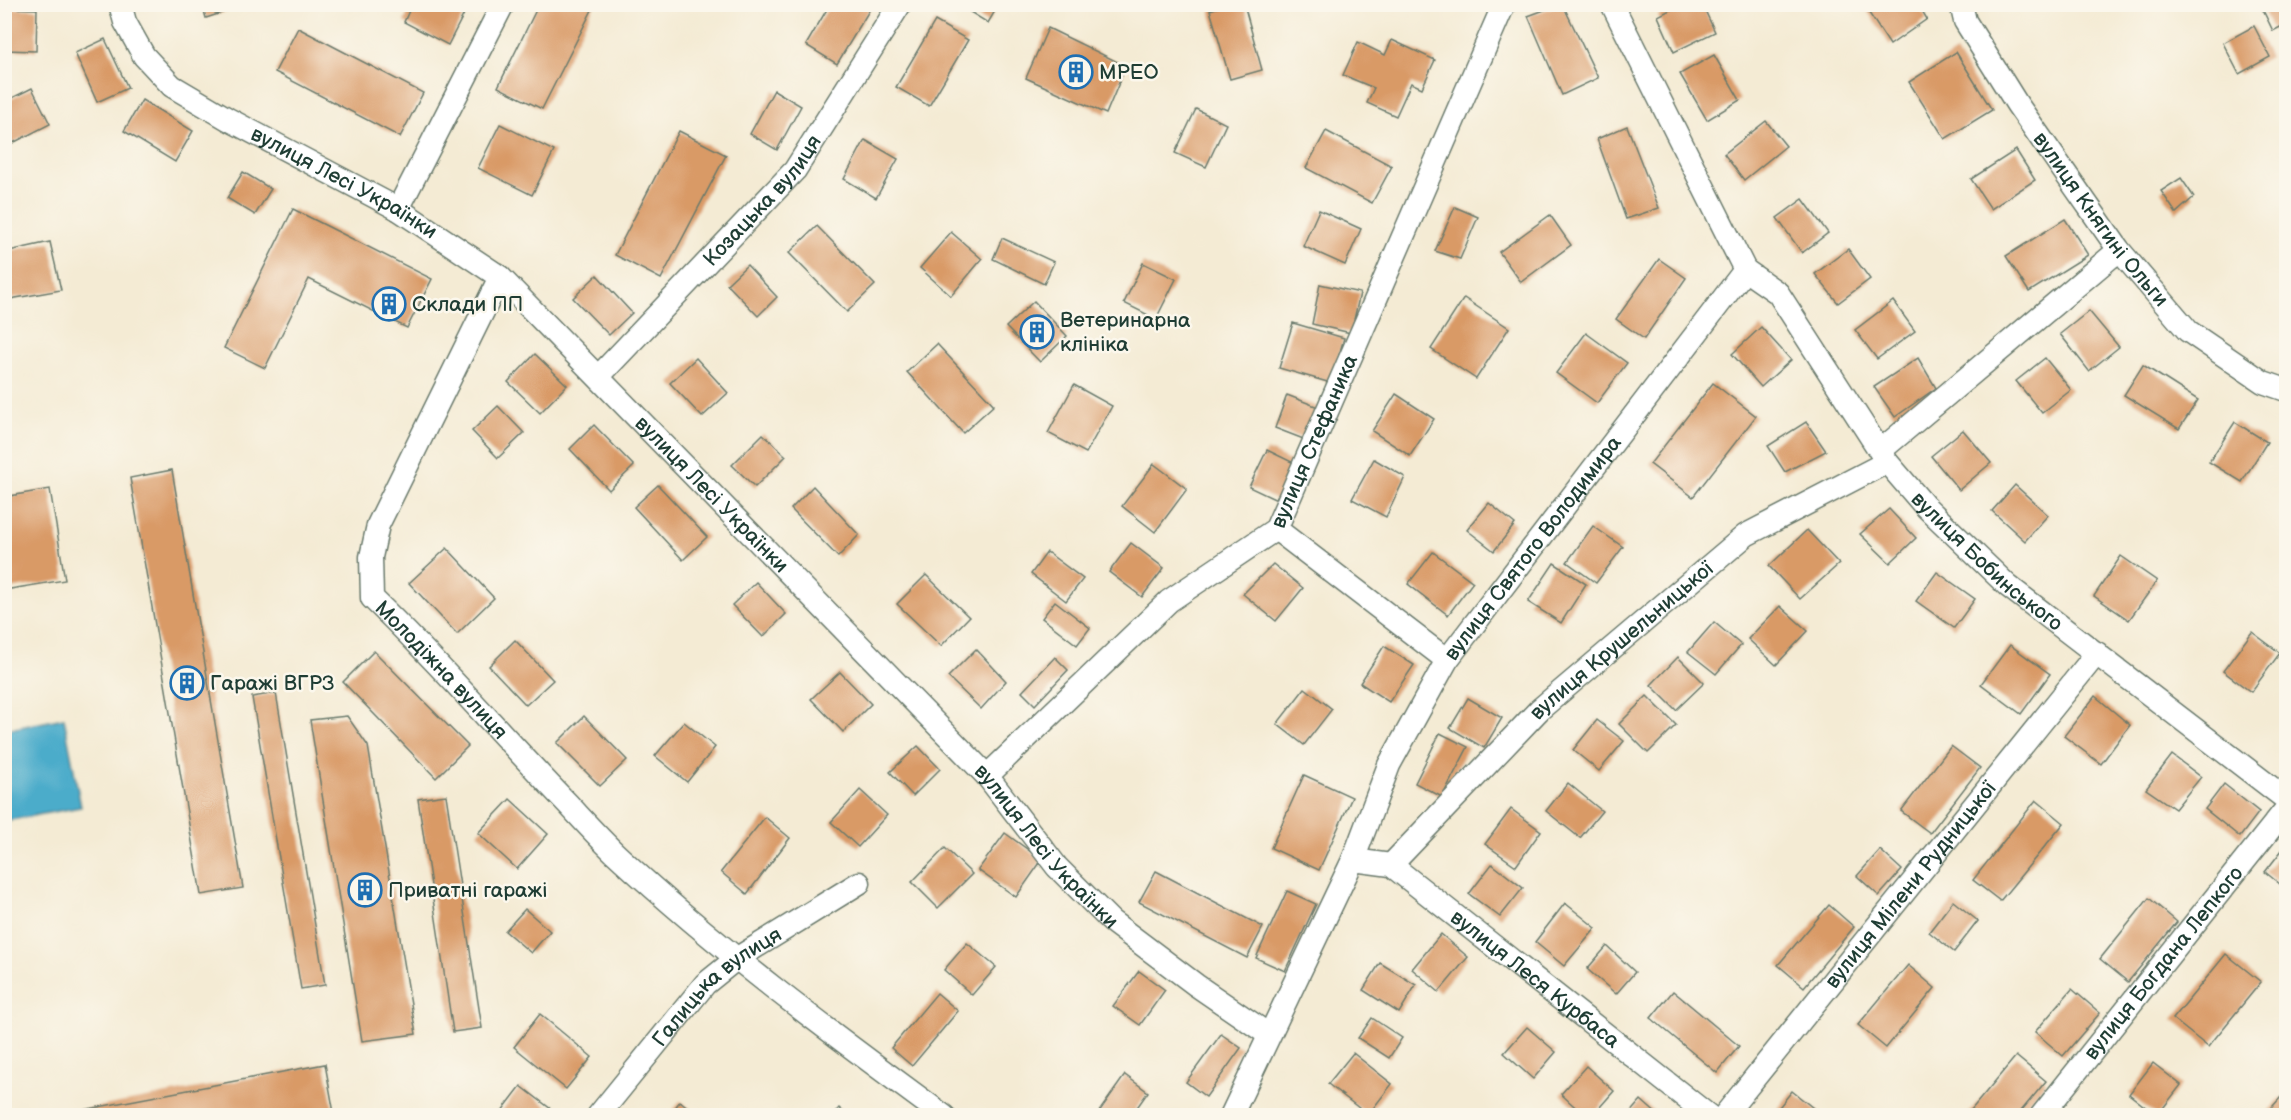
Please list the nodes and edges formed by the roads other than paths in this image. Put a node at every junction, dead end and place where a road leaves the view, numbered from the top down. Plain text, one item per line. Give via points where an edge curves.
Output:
1 (120, 4) edge
2 (503, 4) edge
3 (900, 4) edge
4 (1504, 4) edge
5 (1612, 4) edge
6 (1960, 4) edge
7 (398, 209) junction
8 (2119, 250) junction
9 (1745, 270) junction
10 (500, 277) junction
11 (599, 376) junction
12 (2286, 390) edge
13 (1883, 457) junction
14 (1276, 529) junction
15 (2097, 653) junction
16 (1447, 660) junction
17 (987, 776) junction
18 (2286, 799) edge
19 (2286, 809) edge
20 (1353, 860) junction
21 (1391, 865) junction
22 (859, 884) dead end
23 (736, 959) junction
24 (1269, 1035) junction
25 (598, 1116) edge
26 (944, 1116) edge
27 (1231, 1116) edge
28 (1709, 1116) edge
29 (1724, 1116) edge
30 (2041, 1116) edge

1 - 7 street, вулиця Лесі Українки via 125,22 144,56 172,86
2 - 7 street
3 - 11 street, Козацька вулиця via 795,170
4 - 14 street, вулиця Стефаника
5 - 9 street
6 - 8 street, вулиця Княгині Ольги via 1965,21 2018,104
7 - 10 street, вулиця Лесі Українки
8 - 12 street, вулиця Княгині Ольги via 2188,331 2263,382
8 - 13 street, вулиця Крушельницької
9 - 13 street, вулиця Бобинського via 1778,294
9 - 16 street, вулиця Святого Володимира
10 - 11 street, вулиця Лесі Українки
10 - 23 street, Молодіжна вулиця via 378,525 371,557 372,598 616,854
11 - 17 street, вулиця Лесі Українки
13 - 15 street, вулиця Бобинського via 1924,505 2008,586
13 - 21 street, вулиця Крушельницької via 1746,535 1539,710
14 - 16 street
14 - 17 street, вулиця Стефаника via 1169,601
15 - 18 street, вулиця Бобинського
15 - 29 street, вулиця Мілени Рудницької
16 - 20 street, вулиця Святого Володимира via 1389,765
17 - 24 street, вулиця Лесі Українки via 1057,867 1111,921
19 - 30 street, вулиця Богдана Лепкого
20 - 21 street
20 - 24 street, вулиця Святого Володимира
21 - 28 street, вулиця Леся Курбаса
22 - 23 street, Галицька вулиця
23 - 25 street, Галицька вулиця via 705,984
23 - 26 street, Молодіжна вулиця
24 - 27 street, вулиця Святого Володимира

